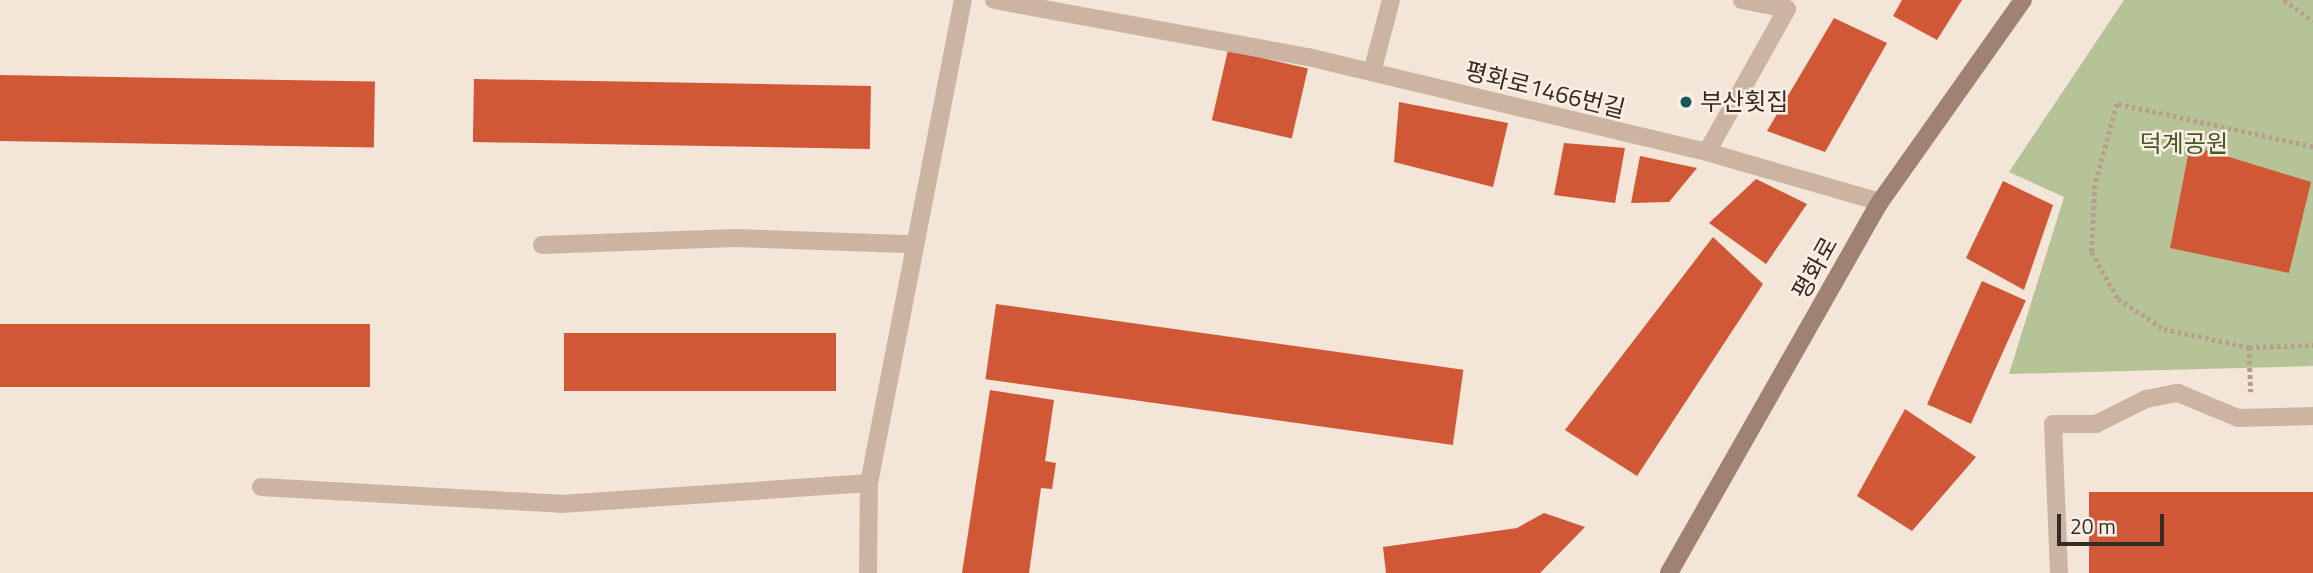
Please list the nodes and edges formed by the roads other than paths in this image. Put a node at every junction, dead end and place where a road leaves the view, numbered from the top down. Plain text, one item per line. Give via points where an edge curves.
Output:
1 (963, 0) edge
2 (994, 0) edge
3 (1391, 0) edge
4 (1742, 0) edge
5 (2023, 0) edge
6 (1372, 72) junction
7 (1707, 152) junction
8 (1880, 202) junction
9 (911, 244) junction
10 (542, 245) dead end
11 (2313, 416) edge
12 (869, 483) junction
13 (261, 487) dead end
14 (868, 573) edge
15 (1669, 573) edge
16 (2059, 573) edge

1 - 9 street
2 - 6 street, 평화로1466번길
3 - 6 street
4 - 7 street via 1787,9
5 - 8 main road, 평화로
6 - 7 street, 평화로1466번길
7 - 8 street, 평화로1466번길
8 - 15 main road, 평화로
9 - 10 street via 736,238
9 - 12 street
11 - 16 street via 2251,417 2178,393 2146,399 2096,424 2053,424
12 - 13 street via 561,503
12 - 14 street

